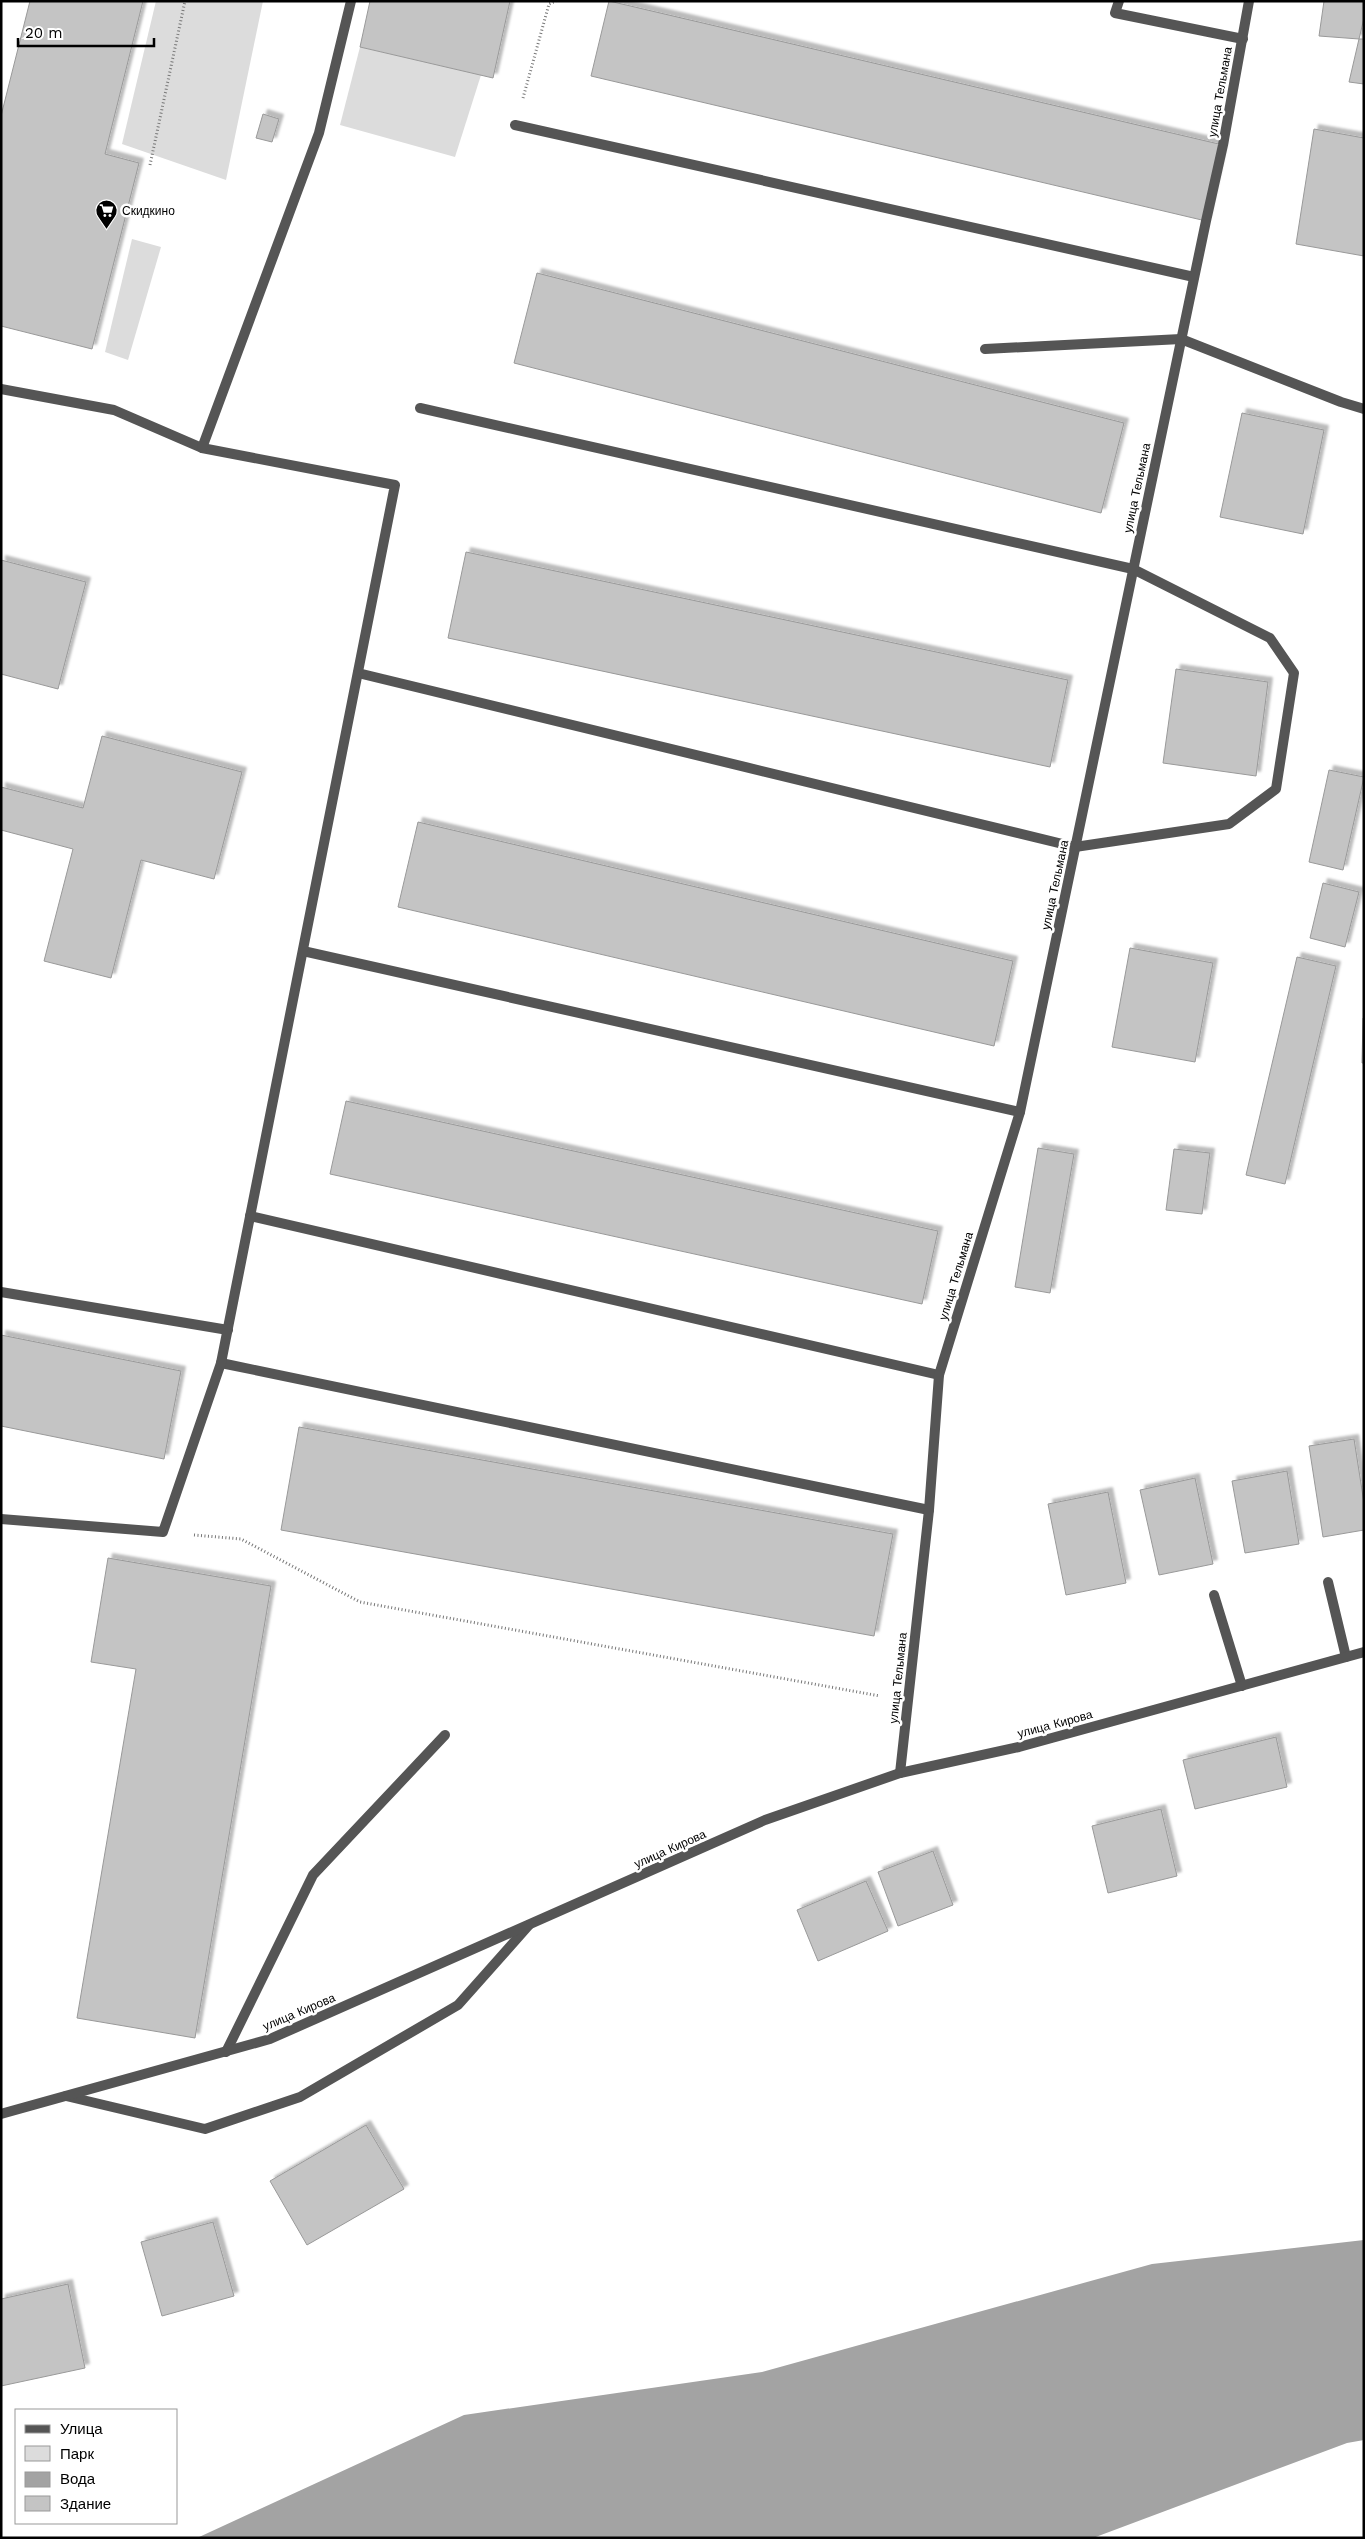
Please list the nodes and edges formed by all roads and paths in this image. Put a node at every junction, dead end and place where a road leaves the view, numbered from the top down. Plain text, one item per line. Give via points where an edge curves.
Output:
1 (185, 1) edge
2 (351, 1) edge
3 (556, 1) edge
4 (1119, 1) edge
5 (1249, 1) edge
6 (1243, 39) junction
7 (522, 104) dead end
8 (516, 125) dead end
9 (150, 165) dead end
10 (1194, 277) junction
11 (1181, 339) junction
12 (985, 349) dead end
13 (1, 389) edge
14 (420, 408) dead end
15 (1364, 409) edge
16 (202, 448) junction
17 (1133, 569) junction
18 (358, 673) junction
19 (1075, 847) junction
20 (303, 951) junction
21 (1020, 1112) junction
22 (250, 1216) junction
23 (1, 1292) edge
24 (228, 1330) junction
25 (221, 1363) junction
26 (939, 1375) junction
27 (928, 1510) junction
28 (1, 1519) edge
29 (163, 1532) junction
30 (1328, 1582) dead end
31 (1214, 1595) dead end
32 (1364, 1652) edge
33 (1346, 1657) junction
34 (1242, 1686) junction
35 (908, 1701) junction
36 (445, 1735) dead end
37 (900, 1773) junction
38 (528, 1925) junction
39 (226, 2052) junction
40 (66, 2096) junction
41 (1, 2114) edge

1 - 9 path
2 - 16 street via 318,133
3 - 7 path via 549,4
4 - 6 street via 1115,13
5 - 6 street, улица Тельмана
6 - 10 street, улица Тельмана via 1224,145
8 - 10 street
10 - 11 street, улица Тельмана
11 - 12 street
11 - 15 street
11 - 17 street, улица Тельмана
13 - 16 street via 114,410
14 - 17 street
16 - 18 street via 395,485
17 - 19 street, улица Тельмана
17 - 19 street via 1270,638 1294,673 1276,789 1229,824
18 - 19 street
18 - 20 street
19 - 21 street, улица Тельмана
20 - 21 street
20 - 22 street
21 - 26 street, улица Тельмана
22 - 24 street
22 - 26 street
23 - 24 street
24 - 25 street
25 - 27 street
25 - 29 street
26 - 27 street, улица Тельмана
27 - 35 street, улица Тельмана
28 - 29 street
29 - 35 path via 242,1538 360,1602
30 - 33 street
31 - 34 street
32 - 33 street, улица Кирова
33 - 34 street, улица Кирова
34 - 37 street, улица Кирова via 1019,1747
35 - 37 street, улица Тельмана
36 - 39 street via 313,1874
37 - 38 street, улица Кирова via 765,1820
38 - 39 street, улица Кирова via 270,2039
38 - 40 street via 458,2005 300,2097 205,2128
39 - 40 street, улица Кирова
40 - 41 street, улица Кирова

